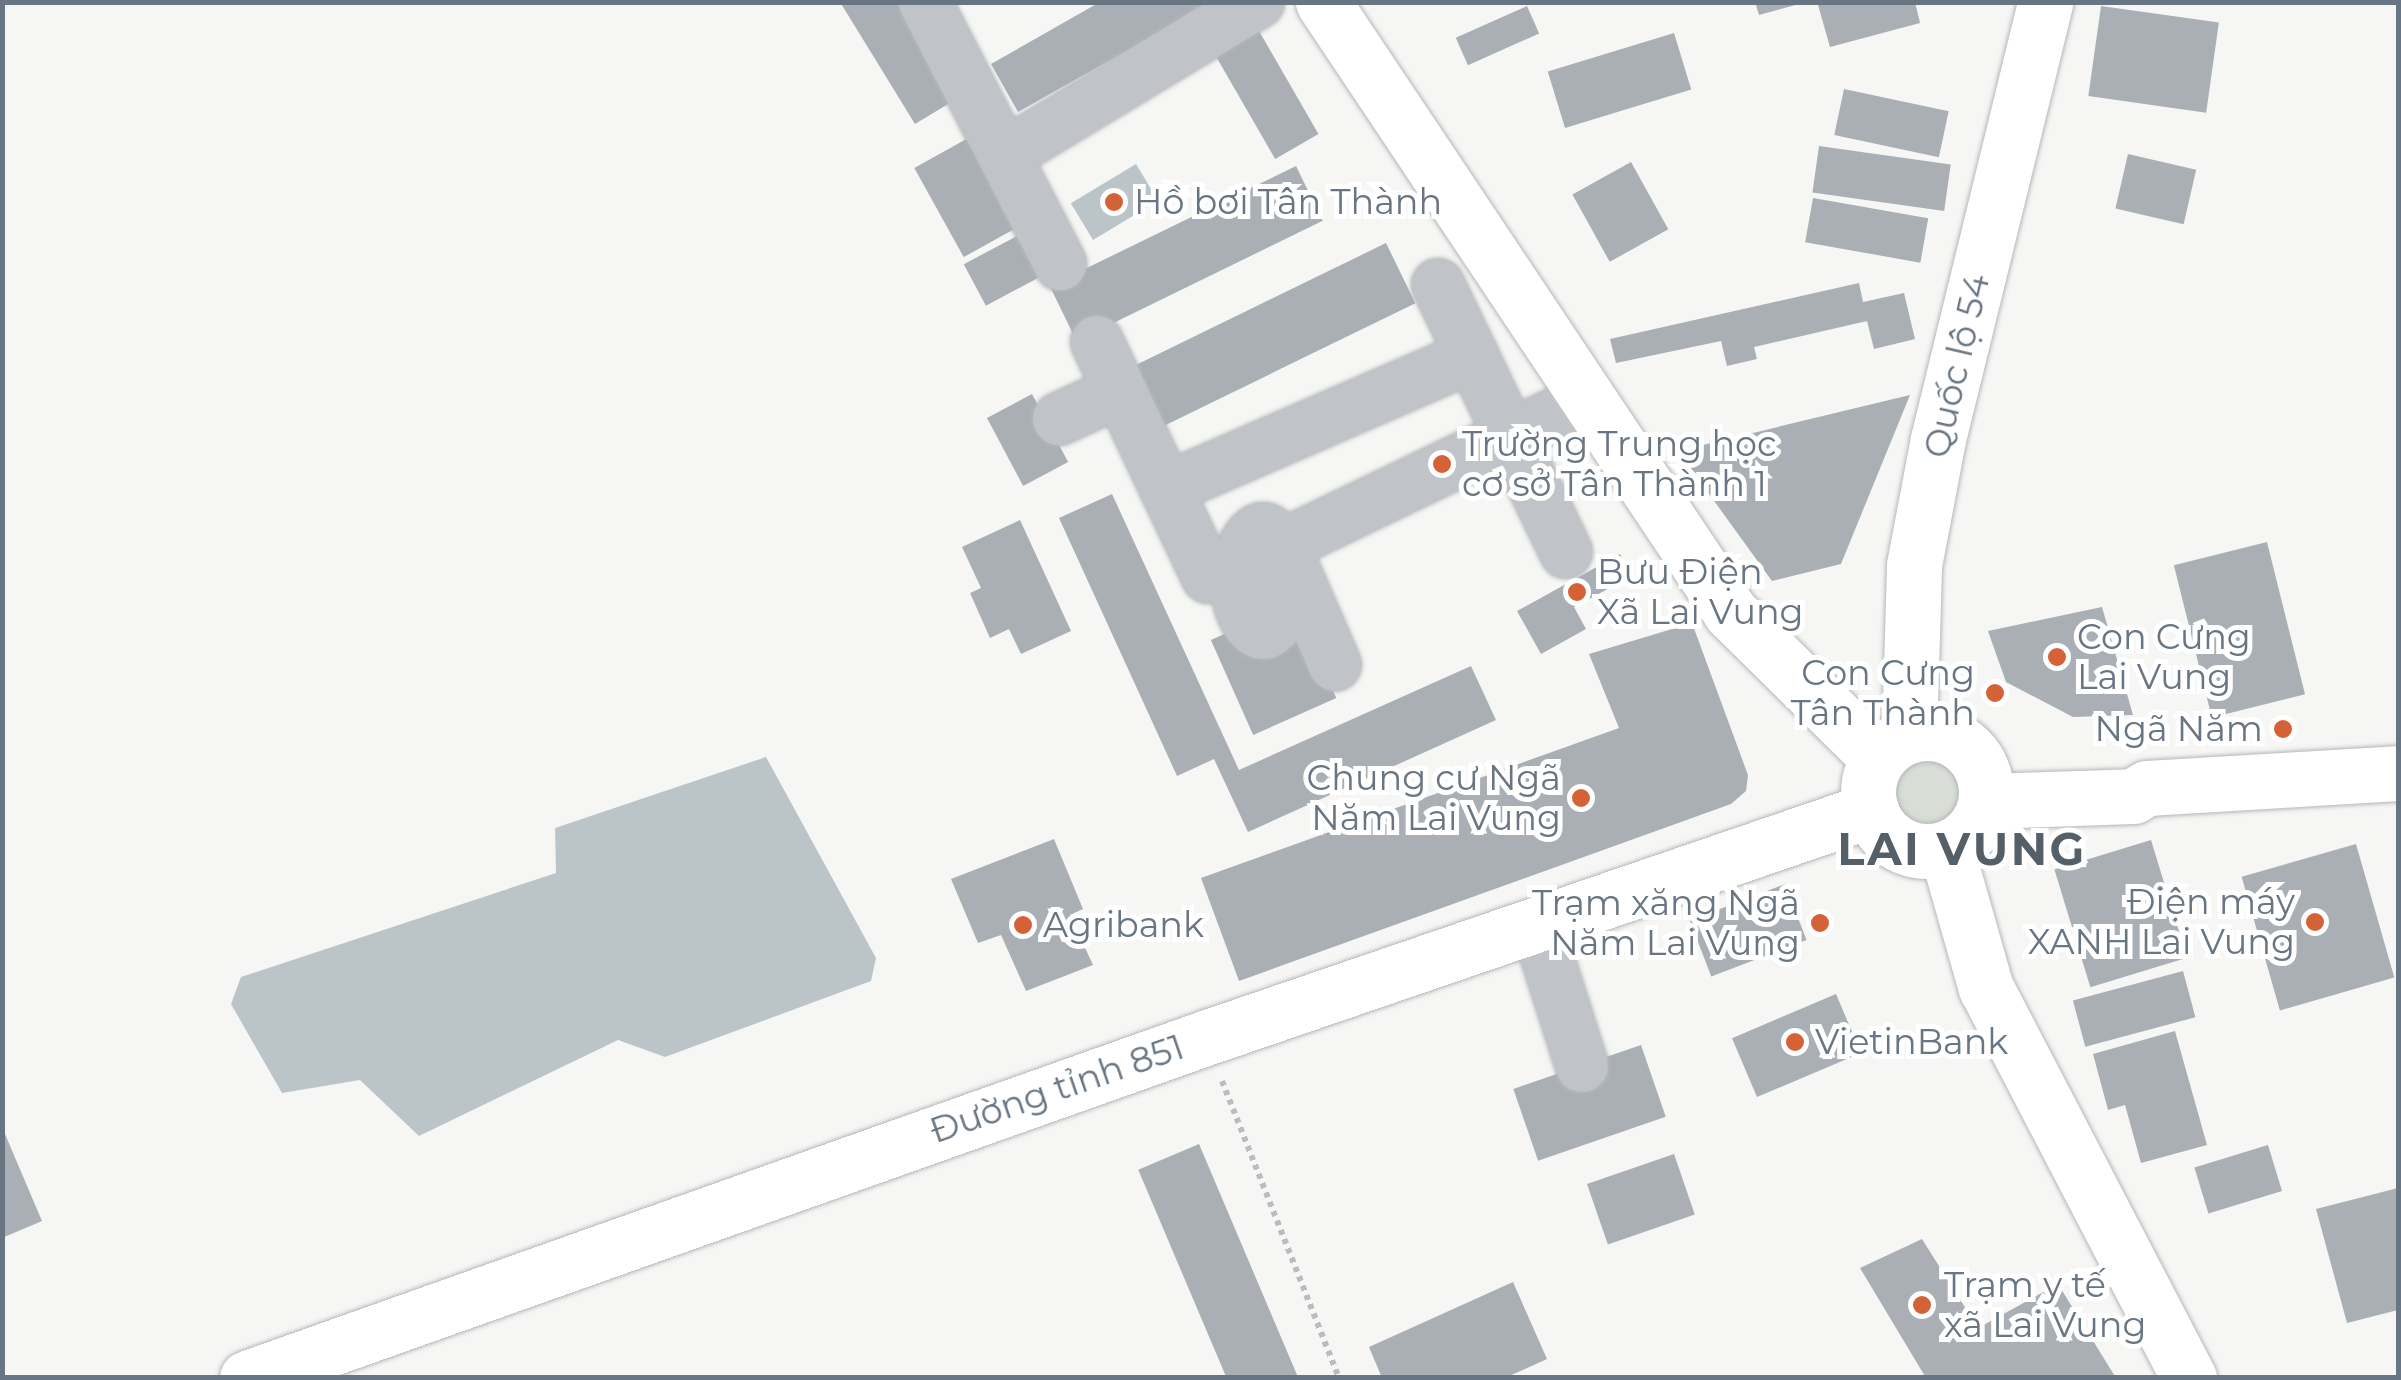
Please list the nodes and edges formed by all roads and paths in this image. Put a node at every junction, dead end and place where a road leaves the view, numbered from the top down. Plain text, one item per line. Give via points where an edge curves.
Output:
1 (926, 2) edge
2 (1258, 2) edge
3 (1323, 2) edge
4 (2044, 2) edge
5 (1005, 155) junction
6 (1060, 264) dead end
7 (1438, 285) dead end
8 (1097, 342) dead end
9 (1472, 356) junction
10 (1120, 391) junction
11 (1586, 400) junction
12 (1060, 419) dead end
13 (1510, 436) junction
14 (1242, 456) junction
15 (1166, 489) junction
16 (1566, 552) dead end
17 (1244, 560) junction
18 (1335, 665) dead end
19 (1886, 768) junction
20 (2398, 773) edge
21 (1983, 784) junction
22 (1946, 848) junction
23 (1537, 925) junction
24 (1205, 1038) junction
25 (1582, 1066) dead end
26 (247, 1378) edge
27 (1340, 1378) edge
28 (2188, 1378) edge

1 - 5 street
2 - 5 street
3 - 11 main road
4 - 19 main road, Quốc lộ 54 via 1938,439
5 - 6 street
7 - 9 street
8 - 10 street
9 - 13 street
9 - 14 street
10 - 12 street
10 - 15 street
11 - 13 street
11 - 19 main road via 1732,613
13 - 16 street
13 - 17 street
14 - 15 street
14 - 17 street
15 - 17 street
17 - 18 street
19 - 21 main road via 1943,735 1972,753
19 - 22 main road via 1892,840 1908,848
19 - 23 main road, Đường tỉnh 851
20 - 21 main road via 2147,788 2132,782
21 - 22 main road via 1972,830
22 - 28 main road via 1986,988
23 - 24 main road, Đường tỉnh 851
23 - 25 street
24 - 26 main road, Đường tỉnh 851
24 - 27 path

